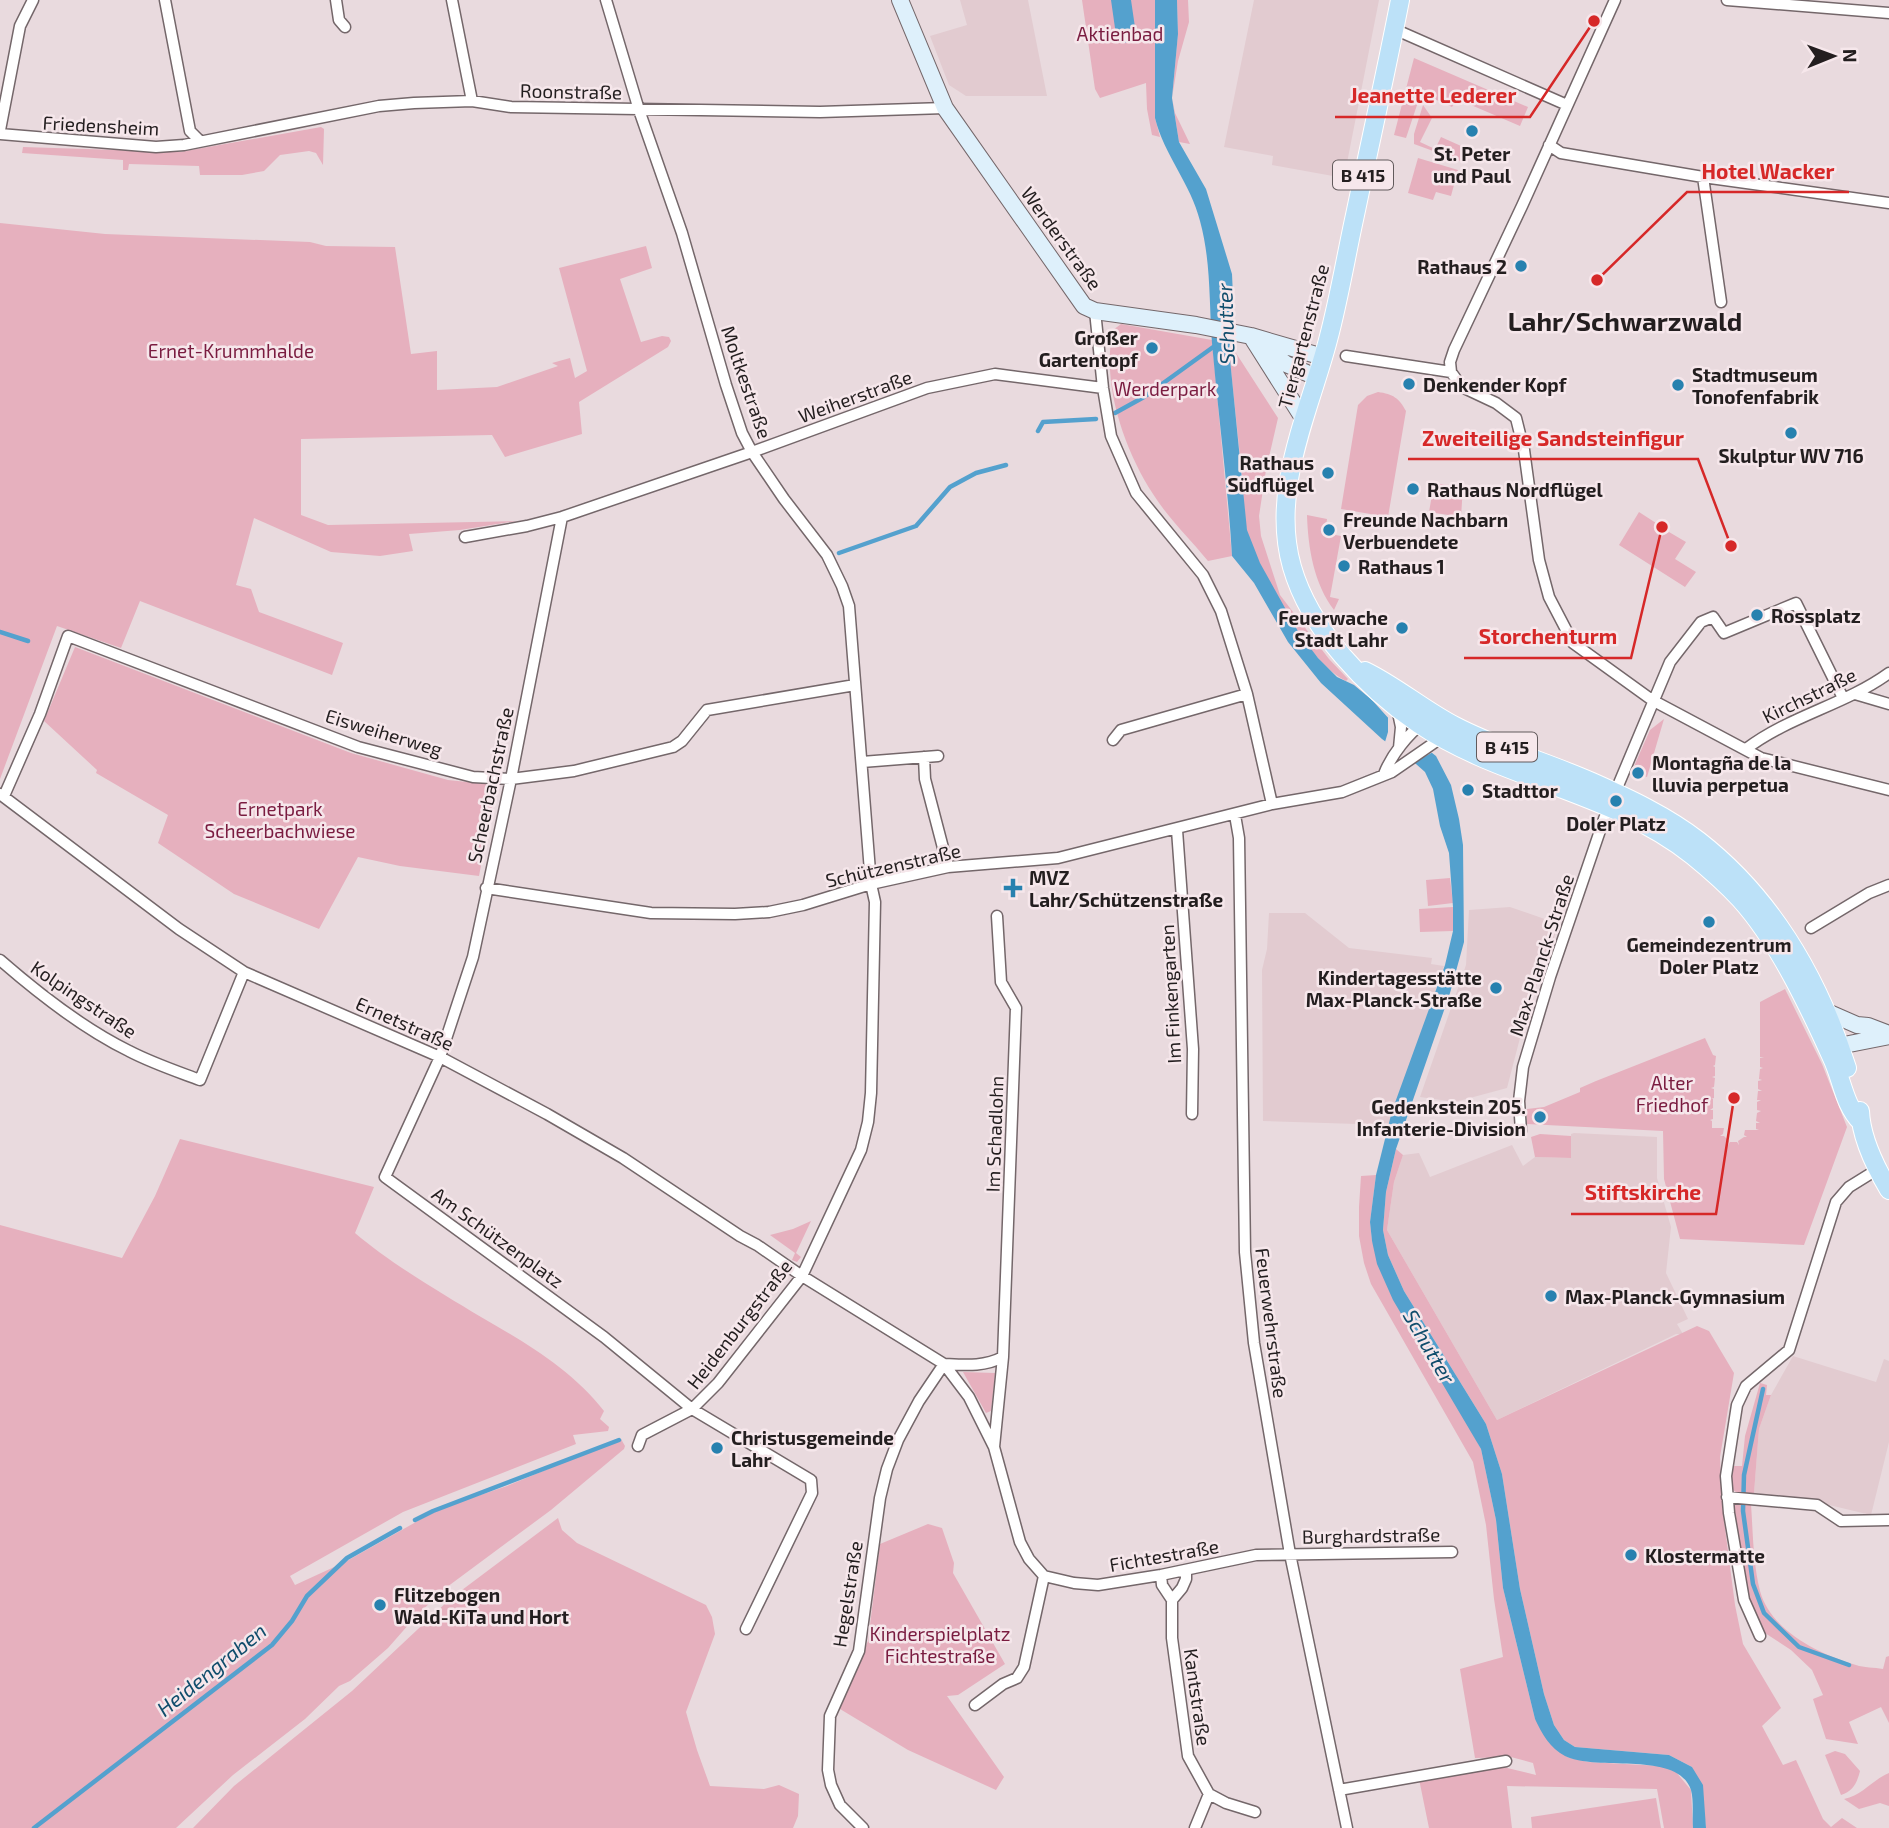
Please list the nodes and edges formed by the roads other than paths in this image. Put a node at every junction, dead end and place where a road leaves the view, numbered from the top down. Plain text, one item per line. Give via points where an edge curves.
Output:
1 (33, 0) edge
2 (165, 0) edge
3 (336, 0) edge
4 (452, 0) edge
5 (606, 0) edge
6 (900, 0) edge
7 (1400, 0) edge
8 (1615, 0) edge
9 (1727, 0) edge
10 (1889, 13) edge
11 (345, 27) dead end
12 (1394, 29) junction
13 (472, 101) junction
14 (1567, 105) junction
15 (945, 108) junction
16 (639, 110) junction
17 (0, 132) edge
18 (200, 140) junction
19 (1549, 145) junction
20 (1703, 177) junction
21 (1889, 203) edge
22 (1721, 302) dead end
23 (1095, 311) junction
24 (1243, 335) junction
25 (1346, 356) dead end
26 (1323, 357) junction
27 (1451, 372) junction
28 (1316, 377) junction
29 (1103, 388) junction
30 (1303, 418) junction
31 (752, 452) junction
32 (562, 517) junction
33 (465, 537) dead end
34 (1355, 667) junction
35 (1889, 673) edge
36 (855, 685) junction
37 (1247, 694) junction
38 (1855, 694) junction
39 (1843, 698) junction
40 (1652, 701) junction
41 (1889, 704) edge
42 (1397, 708) junction
43 (1438, 715) junction
44 (1420, 725) junction
45 (1441, 738) junction
46 (1113, 740) dead end
47 (1399, 748) junction
48 (1746, 749) junction
49 (938, 756) dead end
50 (924, 757) junction
51 (862, 762) junction
52 (1384, 774) junction
53 (511, 779) junction
54 (1889, 790) edge
55 (2, 795) edge
56 (1611, 800) junction
57 (1272, 804) junction
58 (1235, 815) junction
59 (1177, 830) junction
60 (948, 867) junction
61 (871, 884) junction
62 (1889, 884) edge
63 (486, 888) junction
64 (997, 916) dead end
65 (1811, 928) dead end
66 (0, 960) edge
67 (244, 972) junction
68 (1825, 1011) junction
69 (1857, 1025) junction
70 (1889, 1035) edge
71 (1834, 1044) junction
72 (440, 1057) junction
73 (1192, 1114) dead end
74 (1521, 1131) dead end
75 (1878, 1169) junction
76 (1888, 1187) edge
77 (802, 1276) junction
78 (1003, 1357) junction
79 (944, 1364) junction
80 (692, 1409) junction
81 (640, 1440) dead end
82 (994, 1447) junction
83 (1733, 1497) junction
84 (1889, 1520) edge
85 (1452, 1552) dead end
86 (1290, 1554) junction
87 (1186, 1570) junction
88 (1044, 1576) junction
89 (1161, 1576) junction
90 (1172, 1600) junction
91 (746, 1629) dead end
92 (1760, 1636) dead end
93 (975, 1705) dead end
94 (1506, 1760) dead end
95 (1339, 1790) junction
96 (1209, 1794) junction
97 (1255, 1812) dead end
98 (863, 1828) edge
99 (1195, 1828) edge
100 (1347, 1828) edge

1 - 17 street, Friedensheim via 20,26
2 - 18 street via 190,131
3 - 11 street
4 - 13 street
5 - 16 street, Moltkestraße
6 - 15 street, Werderstraße
7 - 12 main road, Tiergartenstraße / B 415
8 - 14 street
9 - 10 street
12 - 14 street
12 - 26 main road, Tiergartenstraße / B 415
13 - 16 street, Roonstraße via 511,107
13 - 18 street, Roonstraße via 379,106
14 - 19 street
15 - 16 street, Roonstraße via 820,113
15 - 23 street, Werderstraße via 1079,301
16 - 31 street, Moltkestraße via 682,233 726,385
17 - 18 street, Friedensheim via 156,147
19 - 20 street via 1561,153
19 - 27 street via 1454,350
20 - 21 street
20 - 22 street
23 - 24 street
23 - 29 street, Werderstraße
24 - 26 street
24 - 28 street via 1286,364
24 - 30 street
25 - 27 street
26 - 28 main road, Tiergartenstraße / B 415
27 - 40 street via 1462,387 1516,418 1539,560 1549,597 1573,643
28 - 30 main road, Tiergartenstraße / B 415
29 - 31 street, Weiherstraße via 995,374 927,388
29 - 37 street, Werderstraße via 1121,464 1136,493 1203,575 1221,611
30 - 34 main road, Tiergartenstraße / B 415 via 1288,482 1285,530 1292,568 1318,623
31 - 32 street, Weiherstraße
31 - 36 street, Moltkestraße via 827,555 842,586 849,606
32 - 33 street, Weiherstraße
32 - 53 street, Scheerbachstraße
34 - 42 main road, Tiergartenstraße / B 415
34 - 43 main road, Tiergartenstraße / B 415
35 - 38 street, Kirchstraße
36 - 51 street, Moltkestraße
36 - 53 street, Eisweiherweg via 707,710 673,747 574,771
37 - 46 street via 1121,730
37 - 57 street, Werderstraße
38 - 39 street, Kirchstraße
38 - 41 street
39 - 40 street via 1796,603 1724,633 1713,617 1701,622 1670,662
39 - 48 street, Kirchstraße via 1767,733
40 - 48 street
40 - 56 street
42 - 44 main road, Tiergartenstraße / B 415
42 - 47 street
43 - 44 street
43 - 56 main road, Tiergartenstraße / B 415
44 - 45 main road, Tiergartenstraße / B 415
44 - 47 street
45 - 52 street, Schützenstraße
45 - 56 main road, Tiergartenstraße / B 415 via 1495,765
47 - 52 street
48 - 54 street via 1761,758
49 - 50 street
50 - 51 street
50 - 60 street via 925,779
51 - 61 street, Moltkestraße
52 - 57 street, Schützenstraße via 1342,792
53 - 55 street, Eisweiherweg via 473,777 358,747 68,636 40,714
53 - 63 street, Scheerbachstraße
55 - 67 street, Ernetstraße via 179,929
56 - 68 main road, Tiergartenstraße / B 415 via 1641,805 1698,840 1748,884 1785,935
56 - 71 main road, Tiergartenstraße / B 415 via 1690,854 1740,899
56 - 74 street, Max-Planck-Straße via 1523,1067
57 - 58 street, Schützenstraße
58 - 59 street, Schützenstraße
58 - 86 street, Feuerwehrstraße via 1240,838 1245,1252 1254,1343
59 - 60 street, Schützenstraße via 1058,858
59 - 73 street, Im Finkengarten via 1193,1049
60 - 61 street, Schützenstraße
61 - 63 street, Schützenstraße via 803,905 735,914 627,910
61 - 77 street, Heidenburgstraße via 875,960 869,1122 861,1150
62 - 65 street
63 - 72 street, Scheerbachstraße via 473,957
64 - 78 street, Im Schadlohn via 1001,982 1016,1007
66 - 67 street, Kolpingstraße via 66,1013 110,1041 200,1080
67 - 72 street, Ernetstraße
68 - 69 street
68 - 71 main road, Tiergartenstraße / B 415
69 - 70 street
69 - 71 street
70 - 71 street
71 - 75 main road, B 415
72 - 77 street, Ernetstraße via 623,1157
72 - 80 street, Am Schützenplatz via 385,1177 604,1337
75 - 76 main road, B 415
75 - 83 street via 1849,1187 1836,1202 1789,1350 1746,1386 1737,1405 1726,1476
77 - 79 street
77 - 80 street, Heidenburgstraße
78 - 79 street via 992,1363
78 - 82 street
79 - 82 street via 969,1397
79 - 98 street, Hegelstraße via 903,1430 887,1469 859,1651 830,1716 831,1785 839,1805
80 - 81 street
80 - 91 street, Heidenburgstraße via 811,1480 812,1493
82 - 88 street via 1020,1542
83 - 84 street via 1817,1505 1841,1521
83 - 92 street via 1744,1600
85 - 86 street, Burghardstraße
86 - 87 street, Fichtestraße via 1256,1555
86 - 95 street, Feuerwehrstraße
87 - 89 street, Fichtestraße
87 - 90 street, Kantstraße via 1182,1588
88 - 89 street, Fichtestraße via 1098,1585
88 - 93 street via 1024,1667 1017,1678
89 - 90 street, Kantstraße
90 - 96 street, Kantstraße via 1172,1638 1188,1756
94 - 95 street
95 - 100 street, Feuerwehrstraße
96 - 97 street
96 - 99 street

